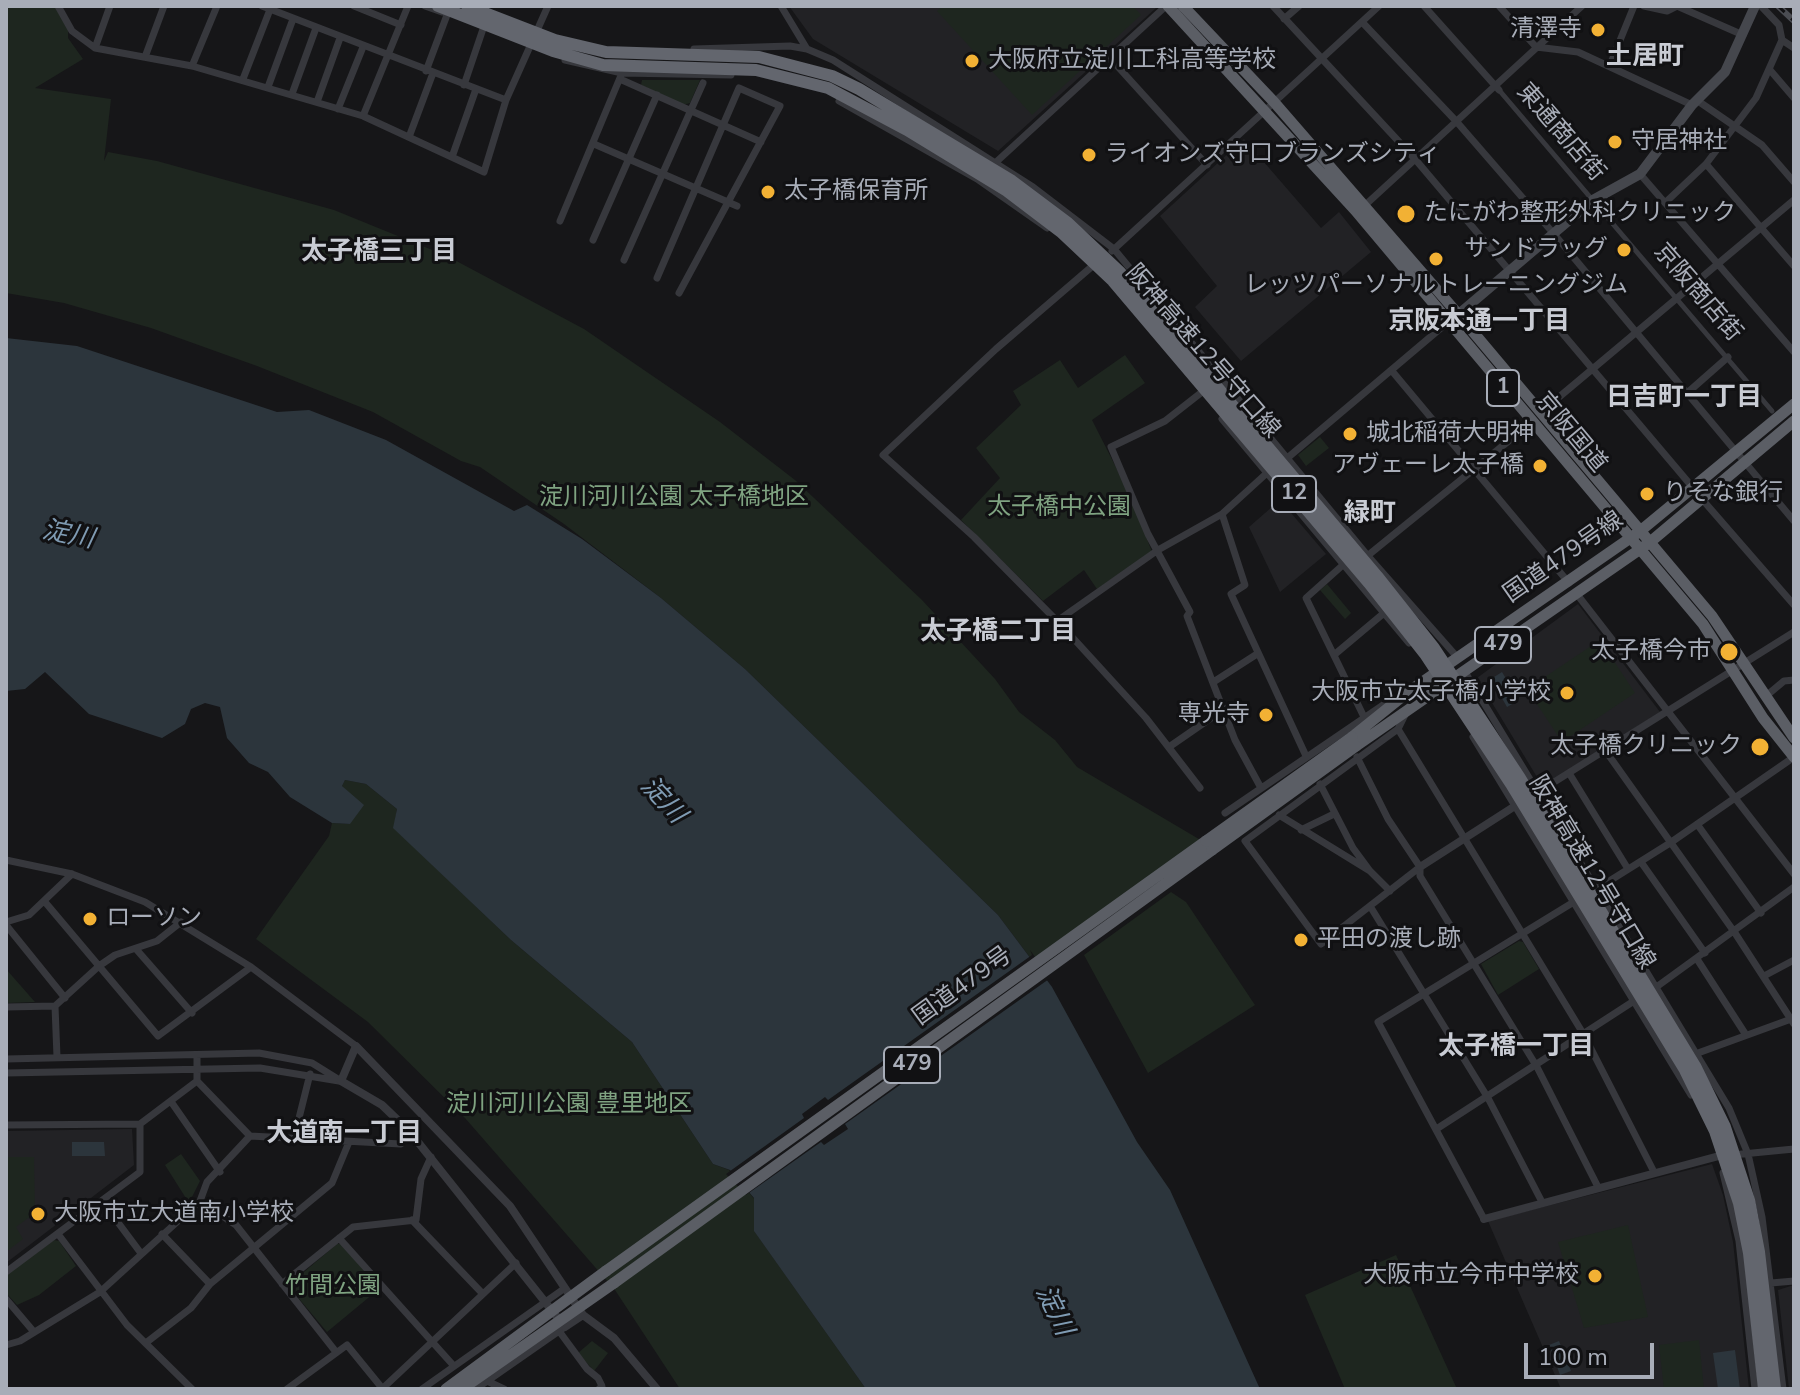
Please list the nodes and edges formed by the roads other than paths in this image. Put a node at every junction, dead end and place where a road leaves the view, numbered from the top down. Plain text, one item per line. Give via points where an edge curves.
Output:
1 (58, 6) edge
2 (110, 6) edge
3 (164, 6) edge
4 (217, 6) edge
5 (354, 6) edge
6 (408, 6) edge
7 (425, 6) edge
8 (467, 6) edge
9 (483, 6) edge
10 (548, 6) edge
11 (781, 6) edge
12 (1167, 6) edge
13 (1183, 6) edge
14 (1273, 6) edge
15 (1299, 6) edge
16 (1379, 6) edge
17 (1424, 6) edge
18 (1499, 6) edge
19 (1634, 6) edge
20 (1644, 6) edge
21 (1677, 6) edge
22 (1755, 6) edge
23 (1761, 6) edge
24 (268, 7) edge
25 (1577, 8) edge
26 (442, 10) edge
27 (293, 19) junction
28 (1284, 19) junction
29 (1362, 22) junction
30 (401, 25) junction
31 (316, 28) junction
32 (538, 28) junction
33 (483, 29) junction
34 (1743, 35) junction
35 (340, 38) junction
36 (1782, 40) junction
37 (363, 47) junction
38 (529, 47) junction
39 (1536, 47) junction
40 (95, 48) junction
41 (1794, 48) edge
42 (807, 49) junction
43 (387, 56) junction
44 (145, 57) junction
45 (1322, 57) junction
46 (1110, 58) junction
47 (1610, 65) junction
48 (192, 66) junction
49 (1770, 70) junction
50 (430, 72) junction
51 (622, 76) junction
52 (243, 79) junction
53 (703, 83) dead end
54 (464, 85) junction
55 (268, 87) junction
56 (1497, 88) junction
57 (476, 89) junction
58 (292, 94) junction
59 (657, 95) junction
60 (1794, 98) edge
61 (506, 100) junction
62 (317, 102) junction
63 (1695, 103) junction
64 (1269, 106) junction
65 (338, 109) junction
66 (690, 110) junction
67 (363, 116) junction
68 (1456, 121) junction
69 (723, 125) junction
70 (1734, 127) junction
71 (409, 137) junction
72 (761, 142) junction
73 (594, 144) junction
74 (452, 157) junction
75 (628, 159) junction
76 (1415, 159) junction
77 (996, 163) junction
78 (1706, 164) junction
79 (1207, 165) junction
80 (663, 174) junction
81 (1640, 174) junction
82 (977, 179) junction
83 (1794, 182) edge
84 (696, 188) junction
85 (1593, 200) junction
86 (1794, 200) edge
87 (1667, 201) junction
88 (727, 202) junction
89 (737, 206) dead end
90 (1360, 209) junction
91 (560, 221) dead end
92 (1762, 227) junction
93 (1554, 234) junction
94 (593, 240) dead end
95 (1114, 249) junction
96 (624, 260) dead end
97 (1718, 263) junction
98 (1093, 265) junction
99 (1794, 266) edge
100 (1509, 271) junction
101 (657, 278) dead end
102 (679, 293) dead end
103 (1677, 298) junction
104 (1462, 310) junction
105 (1448, 322) junction
106 (1636, 333) junction
107 (1794, 352) edge
108 (1728, 357) junction
109 (1592, 369) junction
110 (1392, 371) junction
111 (1202, 392) junction
112 (1686, 394) junction
113 (1794, 404) edge
114 (1775, 414) junction
115 (1536, 418) junction
116 (1792, 428) edge
117 (1288, 458) junction
118 (1741, 458) junction
119 (1475, 468) junction
120 (1265, 475) junction
121 (1697, 493) junction
122 (1222, 514) junction
123 (1794, 521) edge
124 (1635, 535) junction
125 (1644, 546) junction
126 (1158, 550) junction
127 (1368, 556) junction
128 (1344, 564) junction
129 (1351, 572) junction
130 (1572, 588) junction
131 (1794, 605) edge
132 (1384, 613) junction
133 (1057, 621) junction
134 (1794, 632) edge
135 (1257, 654) junction
136 (1334, 655) junction
137 (1458, 659) junction
138 (1739, 666) junction
139 (1465, 672) junction
140 (1434, 675) junction
141 (1794, 680) edge
142 (1215, 681) junction
143 (1442, 688) junction
144 (1408, 692) junction
145 (1764, 697) junction
146 (1224, 709) junction
147 (1669, 712) junction
148 (1406, 713) junction
149 (1364, 717) junction
150 (1398, 729) junction
151 (1794, 738) edge
152 (1355, 746) junction
153 (1169, 747) junction
154 (1605, 750) junction
155 (1306, 756) junction
156 (1794, 757) edge
157 (1569, 773) junction
158 (1320, 784) junction
159 (1200, 788) dead end
160 (1261, 788) junction
161 (1538, 792) junction
162 (1736, 798) junction
163 (1515, 806) junction
164 (1225, 813) dead end
165 (1334, 814) junction
166 (1279, 815) junction
167 (1697, 824) junction
168 (1301, 830) junction
169 (1465, 838) junction
170 (1670, 843) junction
171 (6, 860) edge
172 (1641, 862) junction
173 (1420, 867) junction
174 (1628, 869) junction
175 (1370, 871) junction
176 (72, 874) junction
177 (1794, 874) edge
178 (1794, 887) edge
179 (1598, 888) junction
180 (1390, 891) junction
181 (45, 902) junction
182 (1573, 903) junction
183 (1370, 906) junction
184 (1761, 913) junction
185 (181, 922) junction
186 (6, 924) edge
187 (1735, 933) junction
188 (1522, 934) junction
189 (136, 949) junction
190 (1705, 953) junction
191 (1697, 959) junction
192 (1794, 960) edge
193 (1473, 964) junction
194 (99, 966) junction
195 (251, 967) junction
196 (1764, 976) junction
197 (1657, 987) junction
198 (1424, 994) junction
199 (65, 998) junction
200 (1634, 1000) junction
201 (55, 1006) junction
202 (6, 1007) edge
203 (192, 1013) junction
204 (1793, 1020) edge
205 (1584, 1035) junction
206 (1746, 1035) junction
207 (356, 1046) junction
208 (1698, 1053) junction
209 (197, 1055) junction
210 (57, 1057) junction
211 (6, 1059) edge
212 (1537, 1067) junction
213 (197, 1068) junction
214 (6, 1073) edge
215 (310, 1074) junction
216 (197, 1081) junction
217 (341, 1081) junction
218 (1488, 1098) junction
219 (172, 1103) junction
220 (140, 1124) junction
221 (6, 1125) edge
222 (1438, 1128) junction
223 (410, 1132) junction
224 (250, 1136) junction
225 (294, 1138) junction
226 (349, 1142) junction
227 (1794, 1149) edge
228 (1748, 1154) junction
229 (1719, 1156) junction
230 (431, 1157) junction
231 (220, 1172) junction
232 (1654, 1172) junction
233 (1598, 1187) junction
234 (102, 1201) junction
235 (200, 1201) junction
236 (1542, 1202) junction
237 (1484, 1219) joint
238 (412, 1220) junction
239 (58, 1234) junction
240 (162, 1234) junction
241 (339, 1238) junction
242 (253, 1250) junction
243 (140, 1252) junction
244 (516, 1263) junction
245 (6, 1272) edge
246 (1794, 1281) edge
247 (1771, 1283) junction
248 (210, 1284) junction
249 (282, 1284) junction
250 (565, 1288) junction
251 (100, 1292) junction
252 (482, 1293) junction
253 (6, 1299) edge
254 (545, 1302) junction
255 (583, 1315) junction
256 (562, 1329) junction
257 (34, 1332) junction
258 (147, 1342) junction
259 (431, 1342) junction
260 (6, 1345) edge
261 (336, 1352) junction
262 (453, 1365) junction
263 (487, 1381) junction
264 (382, 1388) edge
265 (192, 1389) edge
266 (287, 1389) edge
267 (422, 1389) edge
268 (446, 1389) edge
269 (462, 1389) edge
270 (476, 1389) edge
271 (504, 1389) edge
272 (599, 1389) edge
273 (657, 1389) edge
274 (1755, 1389) edge
275 (1764, 1389) edge
276 (1775, 1389) edge
277 (1783, 1389) edge

1 - 40 street via 72,31
2 - 40 street
3 - 44 street
4 - 48 street
5 - 30 street
6 - 30 street
7 - 26 street
8 - 276 highway, 阪神高速12号守口線, bridge via 555,40 606,52 759,57 832,76 1005,176 1120,272 1440,657 1695,1066 1725,1127 1749,1200
9 - 32 street
10 - 32 street
11 - 42 street
12 - 46 street
12 - 64 highway, 京阪国道 / 1
13 - 64 highway, 京阪国道 / 1
14 - 28 street
15 - 28 street
16 - 29 street
17 - 56 street
18 - 39 street
19 - 47 street
20 - 21 street via 1667,11
21 - 34 street
22 - 34 main road
23 - 36 street via 1779,25
24 - 27 street
24 - 52 street
25 - 39 street
26 - 33 street
26 - 50 street
26 - 275 highway, 阪神高速12号守口線 / 12, bridge via 603,65 741,68 828,88 1007,191 1113,281 1425,654 1511,784 1678,1059 1715,1131 1739,1203
27 - 31 street
27 - 55 street
28 - 45 street
29 - 45 street
29 - 68 street
30 - 43 street
31 - 35 street
31 - 58 street
32 - 38 street
32 - 42 street via 619,48
33 - 38 street
33 - 54 street
34 - 63 main road via 1725,72
35 - 37 street
35 - 62 street
36 - 41 street
36 - 49 street
37 - 43 street
37 - 65 street
38 - 51 street
38 - 61 street
39 - 47 street via 1569,50
39 - 56 street
40 - 44 street
42 - 77 street via 833,60
43 - 50 street
43 - 67 street
44 - 48 street
45 - 64 street
45 - 76 street
46 - 77 street
46 - 79 street
47 - 63 street
48 - 52 street
49 - 60 street
49 - 70 street
50 - 54 street
50 - 71 street
51 - 59 street
51 - 73 street
51 - 82 street via 752,75 803,85 830,95
52 - 55 street
53 - 66 street
54 - 57 street
55 - 58 street
56 - 68 street
56 - 85 street, 東通商店街
57 - 61 street
57 - 74 street
58 - 62 street
59 - 66 street
59 - 75 street
61 - 74 street via 484,172
62 - 65 street
63 - 70 street
63 - 81 main road
64 - 79 street
64 - 90 highway, 京阪国道 / 1
65 - 67 street
66 - 69 street
66 - 80 street
67 - 71 street
68 - 76 street
68 - 93 street
69 - 72 street
69 - 72 street via 739,88 780,106
69 - 84 street
70 - 78 street
70 - 83 street via 1762,145
71 - 74 street
72 - 88 street
73 - 75 street
73 - 91 street
75 - 80 street
75 - 94 street
76 - 90 street
76 - 100 street
77 - 82 street
77 - 95 street
78 - 87 street
78 - 92 street
79 - 95 street
80 - 84 street
80 - 96 street
81 - 85 main road
81 - 87 street
82 - 98 street
84 - 88 street
84 - 101 street
85 - 93 main road
85 - 103 street, 京阪商店街
86 - 92 street
87 - 97 street
88 - 89 street
88 - 102 street
90 - 104 highway, 京阪国道 / 1
90 - 105 highway, 京阪国道 / 1
92 - 97 street
92 - 99 street
93 - 100 main road
93 - 106 street
95 - 98 street
95 - 117 street
97 - 103 street
97 - 107 street
98 - 111 street
98 - 133 street via 883,455
100 - 104 main road
100 - 109 street
103 - 106 street
103 - 108 street, 京阪商店街
104 - 105 main road
104 - 115 highway, 京阪国道 / 1
105 - 110 street
105 - 115 highway, 京阪国道 / 1
106 - 109 street
106 - 112 street
108 - 112 street
108 - 114 street, 京阪商店街
109 - 115 street
109 - 121 street
110 - 117 street
110 - 119 street
111 - 120 street
111 - 126 street via 1165,421 1111,447
112 - 118 street
113 - 114 highway, 国道479号線 / 479
114 - 118 highway, 国道479号線 / 479
115 - 119 street
115 - 124 highway, 京阪国道 / 1
116 - 118 highway, 国道479号線 / 479
117 - 120 street
117 - 127 street
118 - 121 highway, 国道479号線 / 479
118 - 123 street
119 - 127 street
119 - 130 street
120 - 122 street
120 - 128 street
121 - 124 highway, 国道479号線 / 479
121 - 125 highway, 国道479号線 / 479
121 - 131 street
122 - 126 street
122 - 135 street via 1245,585 1231,594
124 - 125 highway, 京阪国道 / 1
124 - 130 highway, 国道479号線 / 479
125 - 130 highway, 国道479号線 / 479
125 - 138 highway, 京阪国道 / 1 via 1712,616
126 - 133 street
126 - 142 street via 1190,612 1187,616
127 - 129 street
127 - 137 street
128 - 129 street
128 - 136 street via 1306,598
129 - 132 street
130 - 137 highway, 国道479号線 / 479
130 - 139 highway, 国道479号線 / 479
130 - 147 street
132 - 136 street
132 - 140 street
133 - 153 street
134 - 138 street
135 - 142 street
135 - 155 street
136 - 149 street
137 - 140 highway, 国道479号線 / 479
138 - 145 highway, 京阪国道 / 1
138 - 147 street
138 - 156 highway, 京阪国道 / 1 via 1763,718
139 - 143 highway, 国道479号線 / 479
139 - 161 street
140 - 144 highway, 国道479号線 / 479
141 - 145 street via 1784,681
142 - 146 street
143 - 148 highway, 国道479号線 / 479
143 - 163 street
144 - 149 street
144 - 152 highway, 国道479号線 / 479
145 - 151 highway, 京阪国道 / 1
146 - 153 street
146 - 160 street
147 - 154 street
147 - 162 street
148 - 150 street
148 - 152 highway, 国道479号線 / 479
149 - 155 street
150 - 152 street
150 - 169 street
152 - 158 street
152 - 173 street via 1388,819
152 - 268 highway, 国道479号 / 479, bridge
152 - 269 highway, 国道479号 / 479, bridge
153 - 159 street
154 - 157 street
154 - 170 street
155 - 160 street
156 - 162 street
157 - 161 street
157 - 174 street
158 - 165 street
158 - 166 street
160 - 164 street
161 - 163 street
161 - 179 street
162 - 167 street
162 - 177 street
163 - 169 street
163 - 182 street
165 - 168 street
165 - 175 street
166 - 168 street
166 - 183 street via 1245,841 1321,944
167 - 170 street
167 - 184 street
168 - 175 street
169 - 173 street
169 - 188 street
170 - 172 street
170 - 187 street
171 - 176 street
172 - 174 street
172 - 190 street
173 - 180 street
173 - 193 street via 1420,876
174 - 179 street
175 - 180 street
176 - 181 street
176 - 185 street
178 - 184 street
179 - 182 street
179 - 197 street
180 - 183 street
181 - 186 street
181 - 194 street
182 - 188 street
182 - 200 street
183 - 198 street
184 - 187 street
185 - 189 street
185 - 195 street
186 - 199 street
187 - 190 street
187 - 196 street
188 - 193 street
188 - 205 street
189 - 194 street
189 - 203 street
190 - 191 street
191 - 197 street
191 - 206 street
192 - 196 street
193 - 198 street
193 - 212 street
194 - 199 street
194 - 203 street via 158,1036
195 - 203 street
195 - 207 street
196 - 204 street
197 - 200 street
197 - 208 street
198 - 218 street
198 - 222 street via 1378,1022
199 - 201 street
200 - 205 street
200 - 229 street via 1701,1112
201 - 202 street
201 - 210 street
204 - 206 street
205 - 212 street
205 - 232 street
206 - 208 street
207 - 217 street
207 - 250 street via 510,1206
208 - 228 street
209 - 210 street
209 - 213 street
209 - 217 street via 288,1057 312,1063
210 - 211 street
212 - 218 street
212 - 233 street
213 - 214 street
213 - 215 street
213 - 216 street
215 - 217 street
215 - 225 street
216 - 219 street
216 - 224 street
217 - 223 street via 382,1105
218 - 222 street
218 - 236 street
219 - 220 street
219 - 231 street
220 - 221 street
220 - 234 street via 140,1172
222 - 237 street
223 - 226 street via 401,1144
223 - 230 street
224 - 225 street
224 - 231 street
225 - 226 street
226 - 242 street via 332,1183
227 - 228 street
228 - 229 street
228 - 247 street
229 - 232 street
229 - 274 street via 1739,1241
230 - 238 street via 421,1179 419,1214
230 - 244 street
231 - 235 street via 207,1182
232 - 233 street
233 - 236 street
234 - 239 street
234 - 243 street
235 - 240 street
235 - 242 street via 236,1225
236 - 237 street
238 - 241 street via 353,1227
238 - 252 street
239 - 245 street
239 - 251 street
240 - 243 street
240 - 248 street
241 - 249 street
241 - 259 street
242 - 248 street
242 - 249 street
243 - 251 street
244 - 252 street
244 - 254 street
246 - 247 street
247 - 277 street
248 - 258 street via 191,1308
249 - 261 street
250 - 254 street
250 - 255 street
251 - 257 street
251 - 258 street
252 - 259 street
253 - 257 street
254 - 256 street
254 - 262 street
255 - 256 street
255 - 273 street via 614,1338
256 - 263 street
256 - 272 street via 598,1378
257 - 260 street
258 - 265 street
259 - 262 street
259 - 264 street
261 - 264 street via 347,1345
261 - 266 street
262 - 267 street
263 - 270 street
263 - 271 street

